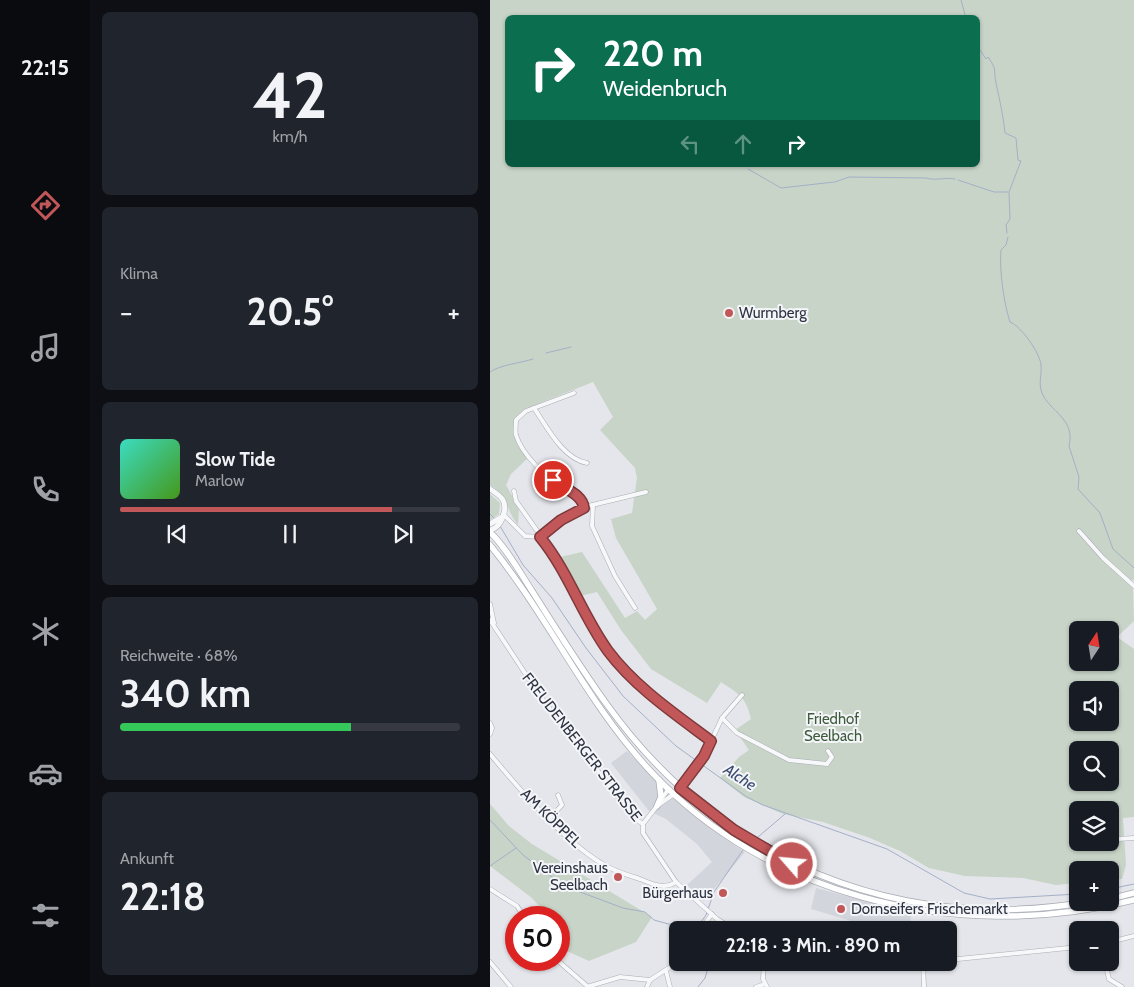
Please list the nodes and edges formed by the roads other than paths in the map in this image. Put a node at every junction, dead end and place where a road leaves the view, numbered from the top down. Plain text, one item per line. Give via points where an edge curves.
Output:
1 (574, 393) dead end
2 (534, 408) junction
3 (587, 463) dead end
4 (490, 489) edge
5 (514, 491) dead end
6 (646, 492) dead end
7 (593, 505) junction
8 (584, 508) junction
9 (502, 517) junction
10 (493, 525) edge
11 (490, 531) edge
12 (1079, 531) dead end
13 (540, 537) junction
14 (490, 545) edge
15 (1134, 586) edge
16 (490, 604) edge
17 (635, 608) dead end
18 (490, 620) edge
19 (494, 625) junction
20 (742, 696) dead end
21 (722, 718) junction
22 (490, 723) edge
23 (490, 734) edge
24 (711, 741) junction
25 (828, 751) dead end
26 (490, 754) edge
27 (687, 776) junction
28 (659, 780) junction
29 (674, 783) junction
30 (680, 788) junction
31 (672, 792) junction
32 (558, 795) dead end
33 (658, 803) junction
34 (549, 819) junction
35 (642, 824) junction
36 (1134, 838) edge
37 (1119, 839) edge
38 (676, 882) junction
39 (490, 889) edge
40 (1134, 893) edge
41 (1119, 896) edge
42 (1134, 900) edge
43 (1069, 904) edge
44 (517, 906) edge
45 (712, 914) junction
46 (707, 921) edge
47 (722, 921) edge
48 (1134, 936) edge
49 (1119, 940) edge
50 (1069, 948) edge
51 (957, 959) edge
52 (490, 962) edge
53 (669, 969) edge
54 (569, 971) edge
55 (666, 971) junction
56 (763, 971) edge
57 (923, 971) edge
58 (1108, 971) edge
59 (650, 980) junction
60 (766, 986) edge
61 (510, 987) edge
62 (587, 987) edge
63 (647, 987) edge
64 (670, 987) edge
65 (756, 987) edge
66 (924, 987) edge
67 (1122, 987) edge

1 - 2 street
2 - 3 street via 567,453 578,462
2 - 8 street via 516,420 516,435 544,473 577,495
4 - 9 street via 502,499
5 - 13 street via 516,501
6 - 7 street
7 - 8 street
7 - 17 street via 595,535
8 - 13 street via 561,520
9 - 10 street
9 - 13 street via 525,536
10 - 11 street
11 - 29 main road via 609,708 646,755
12 - 15 street
13 - 24 street via 555,556 613,657 649,693
14 - 28 main road via 519,582 603,711
16 - 19 street, FREUDENBERGER STRASSE
18 - 19 street, FREUDENBERGER STRASSE
19 - 35 street, FREUDENBERGER STRASSE via 556,718
20 - 21 street
21 - 24 street
21 - 25 street via 737,733 789,760 827,764 832,757
22 - 23 street
24 - 27 street
26 - 34 street, AM KÖPPEL
27 - 29 street
27 - 30 street
28 - 31 main road
28 - 33 main road
29 - 30 main road
29 - 31 main road
30 - 31 main road
30 - 43 main road via 768,852 865,892 924,905 979,910 1021,910
31 - 33 street
31 - 42 main road via 730,837 789,870 838,890 890,905 1001,917 1075,911
32 - 34 street via 562,804
33 - 35 street
34 - 38 street, AM KÖPPEL via 609,867 660,886
35 - 38 street, FREUDENBERGER STRASSE via 643,833
36 - 37 street
38 - 45 street, FREUDENBERGER STRASSE
39 - 44 street
40 - 41 main road
45 - 46 street
45 - 47 street, FREUDENBERGER STRASSE
48 - 49 street
50 - 51 street
52 - 61 street
53 - 55 street
54 - 62 street
55 - 59 street
55 - 64 street
56 - 60 street
57 - 66 street
58 - 67 street via 1109,979
59 - 62 street via 620,977
59 - 63 street
60 - 65 street

